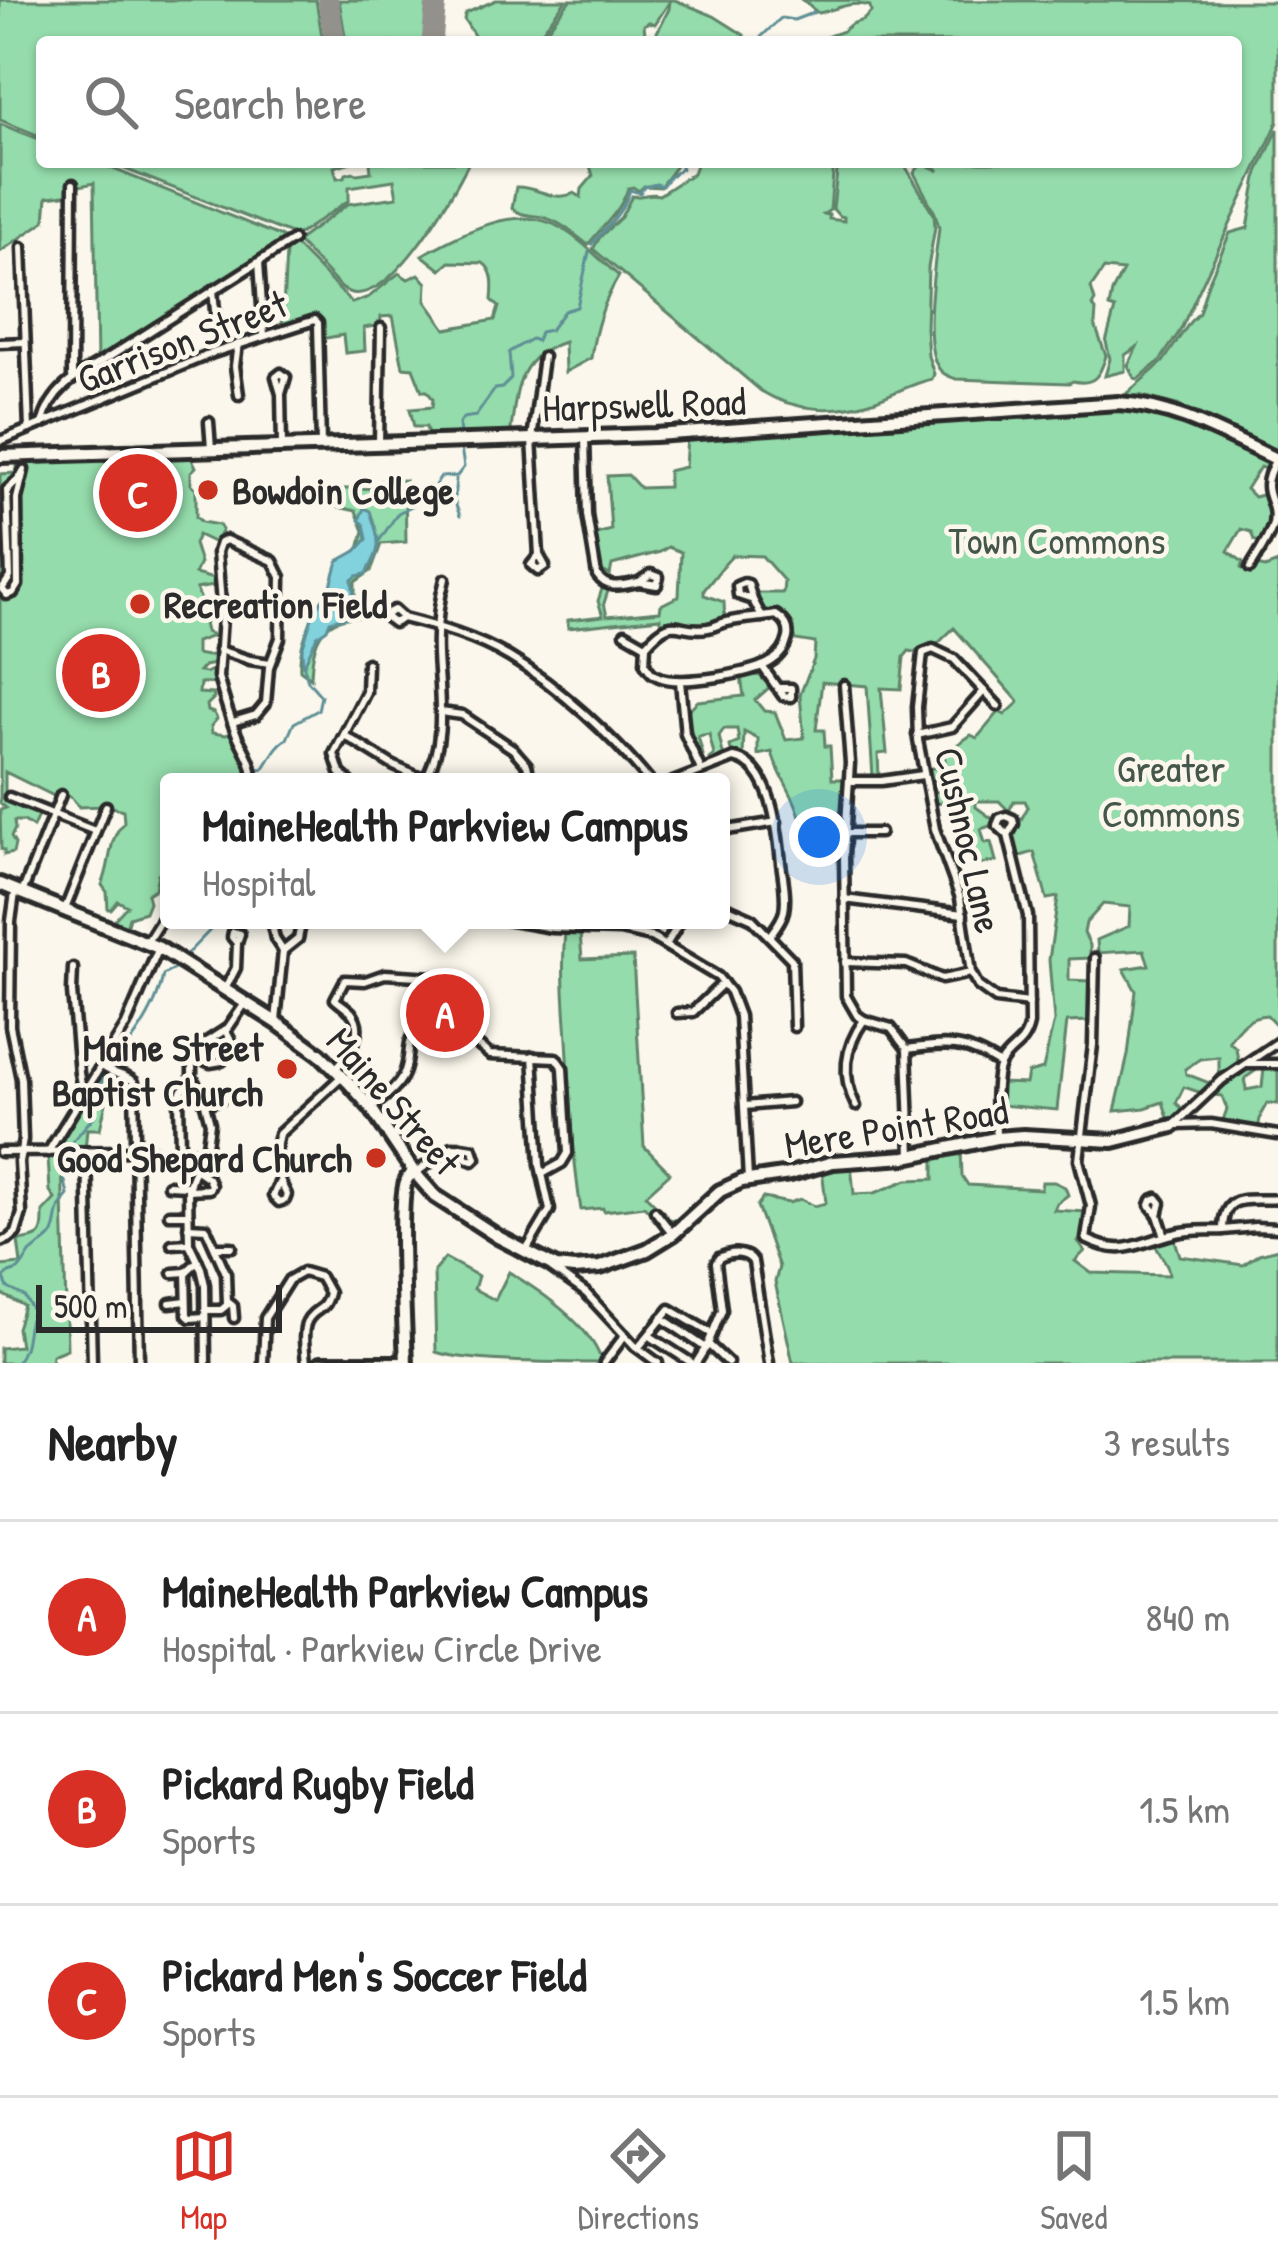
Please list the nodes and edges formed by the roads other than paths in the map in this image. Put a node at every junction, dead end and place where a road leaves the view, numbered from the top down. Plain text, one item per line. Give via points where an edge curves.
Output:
1 (73, 184) dead end
2 (293, 241) dead end
3 (22, 247) dead end
4 (259, 262) junction
5 (213, 290) junction
6 (216, 320) dead end
7 (381, 328) dead end
8 (264, 336) junction
9 (25, 342) junction
10 (0, 343) edge
11 (238, 344) junction
12 (543, 357) dead end
13 (72, 376) junction
14 (281, 394) dead end
15 (238, 395) dead end
16 (208, 422) dead end
17 (42, 424) junction
18 (29, 429) junction
19 (585, 437) junction
20 (532, 439) junction
21 (0, 441) edge
22 (379, 443) junction
23 (321, 445) junction
24 (282, 446) junction
25 (211, 448) junction
26 (24, 455) junction
27 (0, 456) edge
28 (1277, 460) edge
29 (24, 470) junction
30 (538, 555) dead end
31 (1250, 568) dead end
32 (445, 579) dead end
33 (640, 582) dead end
34 (752, 601) dead end
35 (762, 617) junction
36 (403, 618) dead end
37 (437, 628) junction
38 (625, 633) dead end
39 (646, 645) junction
40 (219, 650) junction
41 (270, 663) junction
42 (367, 663) dead end
43 (762, 666) junction
44 (680, 681) junction
45 (844, 685) dead end
46 (778, 688) dead end
47 (984, 691) junction
48 (998, 706) dead end
49 (441, 712) junction
50 (232, 722) junction
51 (344, 735) junction
52 (917, 735) junction
53 (701, 770) junction
54 (253, 773) edge
55 (340, 773) edge
56 (411, 773) edge
57 (430, 773) edge
58 (528, 773) edge
59 (642, 773) edge
60 (694, 773) edge
61 (923, 775) junction
62 (850, 781) junction
63 (61, 795) dead end
64 (9, 797) dead end
65 (106, 806) dead end
66 (54, 815) junction
67 (777, 822) junction
68 (730, 830) edge
69 (95, 831) junction
70 (845, 832) junction
71 (880, 833) dead end
72 (1008, 835) dead end
73 (0, 884) edge
74 (19, 892) junction
75 (844, 899) junction
76 (730, 909) edge
77 (64, 911) junction
78 (963, 914) junction
79 (160, 928) edge
80 (273, 929) edge
81 (300, 929) edge
82 (574, 929) edge
83 (676, 929) edge
84 (770, 935) junction
85 (237, 943) dead end
86 (153, 945) junction
87 (666, 945) junction
88 (283, 951) junction
89 (1095, 958) dead end
90 (845, 962) junction
91 (73, 968) dead end
92 (971, 973) junction
93 (723, 983) junction
94 (225, 989) junction
95 (245, 1002) junction
96 (1029, 1003) junction
97 (677, 1013) dead end
98 (864, 1020) junction
99 (276, 1022) junction
100 (422, 1024) junction
101 (794, 1027) dead end
102 (225, 1030) junction
103 (1278, 1042) edge
104 (907, 1049) junction
105 (236, 1050) dead end
106 (194, 1056) junction
107 (533, 1056) junction
108 (222, 1061) dead end
109 (1248, 1064) junction
110 (1278, 1064) edge
111 (1000, 1065) junction
112 (102, 1066) junction
113 (339, 1072) junction
114 (194, 1081) junction
115 (88, 1090) junction
116 (221, 1099) dead end
117 (791, 1102) dead end
118 (205, 1104) junction
119 (744, 1106) junction
120 (856, 1106) dead end
121 (370, 1108) junction
122 (1173, 1126) junction
123 (1278, 1135) edge
124 (996, 1138) junction
125 (1080, 1140) junction
126 (460, 1147) dead end
127 (87, 1151) junction
128 (136, 1151) junction
129 (154, 1151) dead end
130 (0, 1152) edge
131 (21, 1152) junction
132 (48, 1152) junction
133 (204, 1154) junction
134 (911, 1156) junction
135 (195, 1169) junction
136 (414, 1172) junction
137 (542, 1174) junction
138 (748, 1179) junction
139 (279, 1183) dead end
140 (168, 1185) dead end
141 (188, 1188) junction
142 (1278, 1199) edge
143 (655, 1211) dead end
144 (169, 1214) dead end
145 (188, 1214) junction
146 (1158, 1214) dead end
147 (188, 1227) junction
148 (1278, 1228) edge
149 (1223, 1230) junction
150 (673, 1234) junction
151 (1165, 1236) junction
152 (0, 1242) edge
153 (189, 1243) junction
154 (172, 1244) dead end
155 (215, 1246) junction
156 (232, 1247) dead end
157 (525, 1252) junction
158 (198, 1261) junction
159 (549, 1265) joint
160 (187, 1272) junction
161 (173, 1273) dead end
162 (566, 1274) junction
163 (187, 1301) junction
164 (228, 1302) junction
165 (170, 1303) dead end
166 (205, 1314) junction
167 (234, 1318) dead end
168 (662, 1318) junction
169 (712, 1334) junction
170 (625, 1335) junction
171 (649, 1335) junction
172 (707, 1346) junction
173 (638, 1348) junction
174 (92, 1363) edge
175 (140, 1363) edge
176 (206, 1363) edge
177 (263, 1363) edge
178 (306, 1363) edge
179 (321, 1363) edge
180 (406, 1363) edge
181 (604, 1363) edge
182 (658, 1363) edge
183 (694, 1363) edge
184 (728, 1363) edge
185 (769, 1363) edge

1 - 13 street
2 - 4 street
3 - 9 street
4 - 5 street
4 - 8 street
5 - 6 street
5 - 13 street
7 - 22 street
8 - 11 street, Garrison Street
8 - 23 street, Garrison Street via 316,321
9 - 10 street
9 - 18 street
11 - 15 street
11 - 17 street, Garrison Street
12 - 20 street
13 - 17 street
14 - 24 street
16 - 25 street
17 - 18 street, Garrison Street
18 - 21 street, Garrison Street
19 - 20 street, Harpswell Road
19 - 28 street, Harpswell Road via 1118,404 1175,413
19 - 33 street via 597,575 610,586
20 - 22 street, Harpswell Road
20 - 30 street
22 - 23 street, Harpswell Road
23 - 24 street, Harpswell Road
24 - 25 street, Harpswell Road
25 - 26 street, Harpswell Road
26 - 27 street, Harpswell Road
26 - 29 street
28 - 31 street via 1266,482 1273,525
29 - 29 street via 7,490 10,577 2,590 9,595 18,584 16,499
32 - 37 street
34 - 35 street
35 - 39 street via 708,628 679,624
35 - 43 street via 787,622 790,635 782,653
36 - 37 street
37 - 49 street
37 - 59 street via 509,658 549,686
38 - 39 street
39 - 44 street via 648,669
40 - 41 street
40 - 41 street via 217,556 220,543 233,541 278,567 281,631
40 - 50 street
41 - 50 street via 265,706
42 - 51 street via 366,692
43 - 44 street
43 - 46 street
44 - 53 street via 685,734
45 - 62 street
47 - 48 street
47 - 52 street via 952,727
47 - 52 street, Cushnoc Lane via 951,657 926,650
49 - 57 street
49 - 58 street via 465,716 513,749
50 - 54 street
51 - 55 street via 334,754
51 - 56 street
52 - 61 street, Cushnoc Lane
53 - 60 street
53 - 67 street via 746,761
61 - 62 street
61 - 78 street, Cushnoc Lane
62 - 70 street
63 - 66 street
64 - 66 street
65 - 69 street
66 - 69 street
66 - 74 street
67 - 68 street
67 - 84 street via 785,905
69 - 77 street
70 - 71 street
70 - 75 street
72 - 96 street via 1027,910
73 - 74 street, Maine Street
74 - 77 street, Maine Street
74 - 131 street via 11,921 10,1026 21,1079
75 - 78 street
75 - 90 street
76 - 84 street
77 - 86 street, Maine Street
78 - 92 street, Cushnoc Lane
79 - 86 street
80 - 88 street
81 - 88 street
82 - 87 street via 636,932
83 - 87 street
84 - 101 street via 792,960
85 - 94 street
86 - 94 street, Maine Street
86 - 112 street via 131,1017
87 - 93 street
88 - 99 street
89 - 125 street via 1094,1045
90 - 92 street via 899,962 942,979
90 - 98 street via 846,996
91 - 115 street via 79,1073
92 - 96 street, Cushnoc Lane via 996,999
93 - 97 street via 692,1012
93 - 119 street via 739,1016
94 - 95 street, Maine Street
95 - 99 street, Maine Street
95 - 102 street
96 - 111 street via 1027,1035
98 - 104 street via 891,1028
98 - 120 street via 846,1061
99 - 113 street, Maine Street
100 - 107 street via 458,1028 490,1055
100 - 113 street via 436,994 433,977 346,980 335,999 357,1032
100 - 121 street via 409,1041 402,1079
102 - 105 street
102 - 106 street
103 - 109 street
104 - 111 street via 956,1045
104 - 134 street
106 - 108 street
106 - 114 street
107 - 137 street
107 - 137 street via 556,1058 564,1074 568,1153
109 - 110 street
109 - 122 street
111 - 124 street
112 - 115 street
112 - 128 street via 134,1082
113 - 121 street, Maine Street
113 - 139 street via 279,1134
114 - 118 street
114 - 133 street via 179,1097 176,1152
115 - 132 street
116 - 118 street
117 - 119 street
118 - 133 street
119 - 138 street
121 - 136 street, Maine Street
122 - 123 street, Mere Point Road
122 - 125 street, Mere Point Road
124 - 125 street, Mere Point Road
124 - 134 street, Mere Point Road
125 - 151 street via 1078,1166 1091,1206 1086,1239 1122,1250
126 - 136 street
127 - 128 street
127 - 132 street
127 - 174 street
128 - 129 street
128 - 175 street
130 - 131 street
131 - 132 street
131 - 152 street via 20,1225
133 - 135 street
134 - 138 street, Mere Point Road
135 - 141 street
135 - 141 street via 212,1185
136 - 157 street, Maine Street via 447,1205
136 - 180 street via 404,1189
137 - 157 street via 550,1210
138 - 150 street, Mere Point Road via 720,1191
140 - 141 street
141 - 145 street
142 - 149 street via 1235,1201
143 - 150 street
144 - 145 street
145 - 147 street
146 - 151 street
147 - 153 street
147 - 155 street via 206,1228
148 - 149 street
149 - 151 street
150 - 162 street, Mere Point Road via 621,1262
153 - 154 street
153 - 158 street
155 - 156 street
155 - 164 street
157 - 159 street, Maine Street
158 - 160 street
158 - 166 street
159 - 162 street, Mere Point Road
160 - 161 street
160 - 163 street
162 - 170 street
163 - 165 street
163 - 166 street via 188,1318
164 - 166 street
164 - 167 street
166 - 176 street
168 - 169 street via 671,1309
168 - 171 street
168 - 172 street
169 - 172 street
169 - 185 street via 722,1310 718,1260 749,1257
170 - 173 street
170 - 181 street
171 - 173 street
171 - 183 street
172 - 183 street
172 - 184 street
173 - 182 street
177 - 178 street via 265,1318 291,1278 307,1272 325,1282 329,1296 306,1323
179 - 180 street

